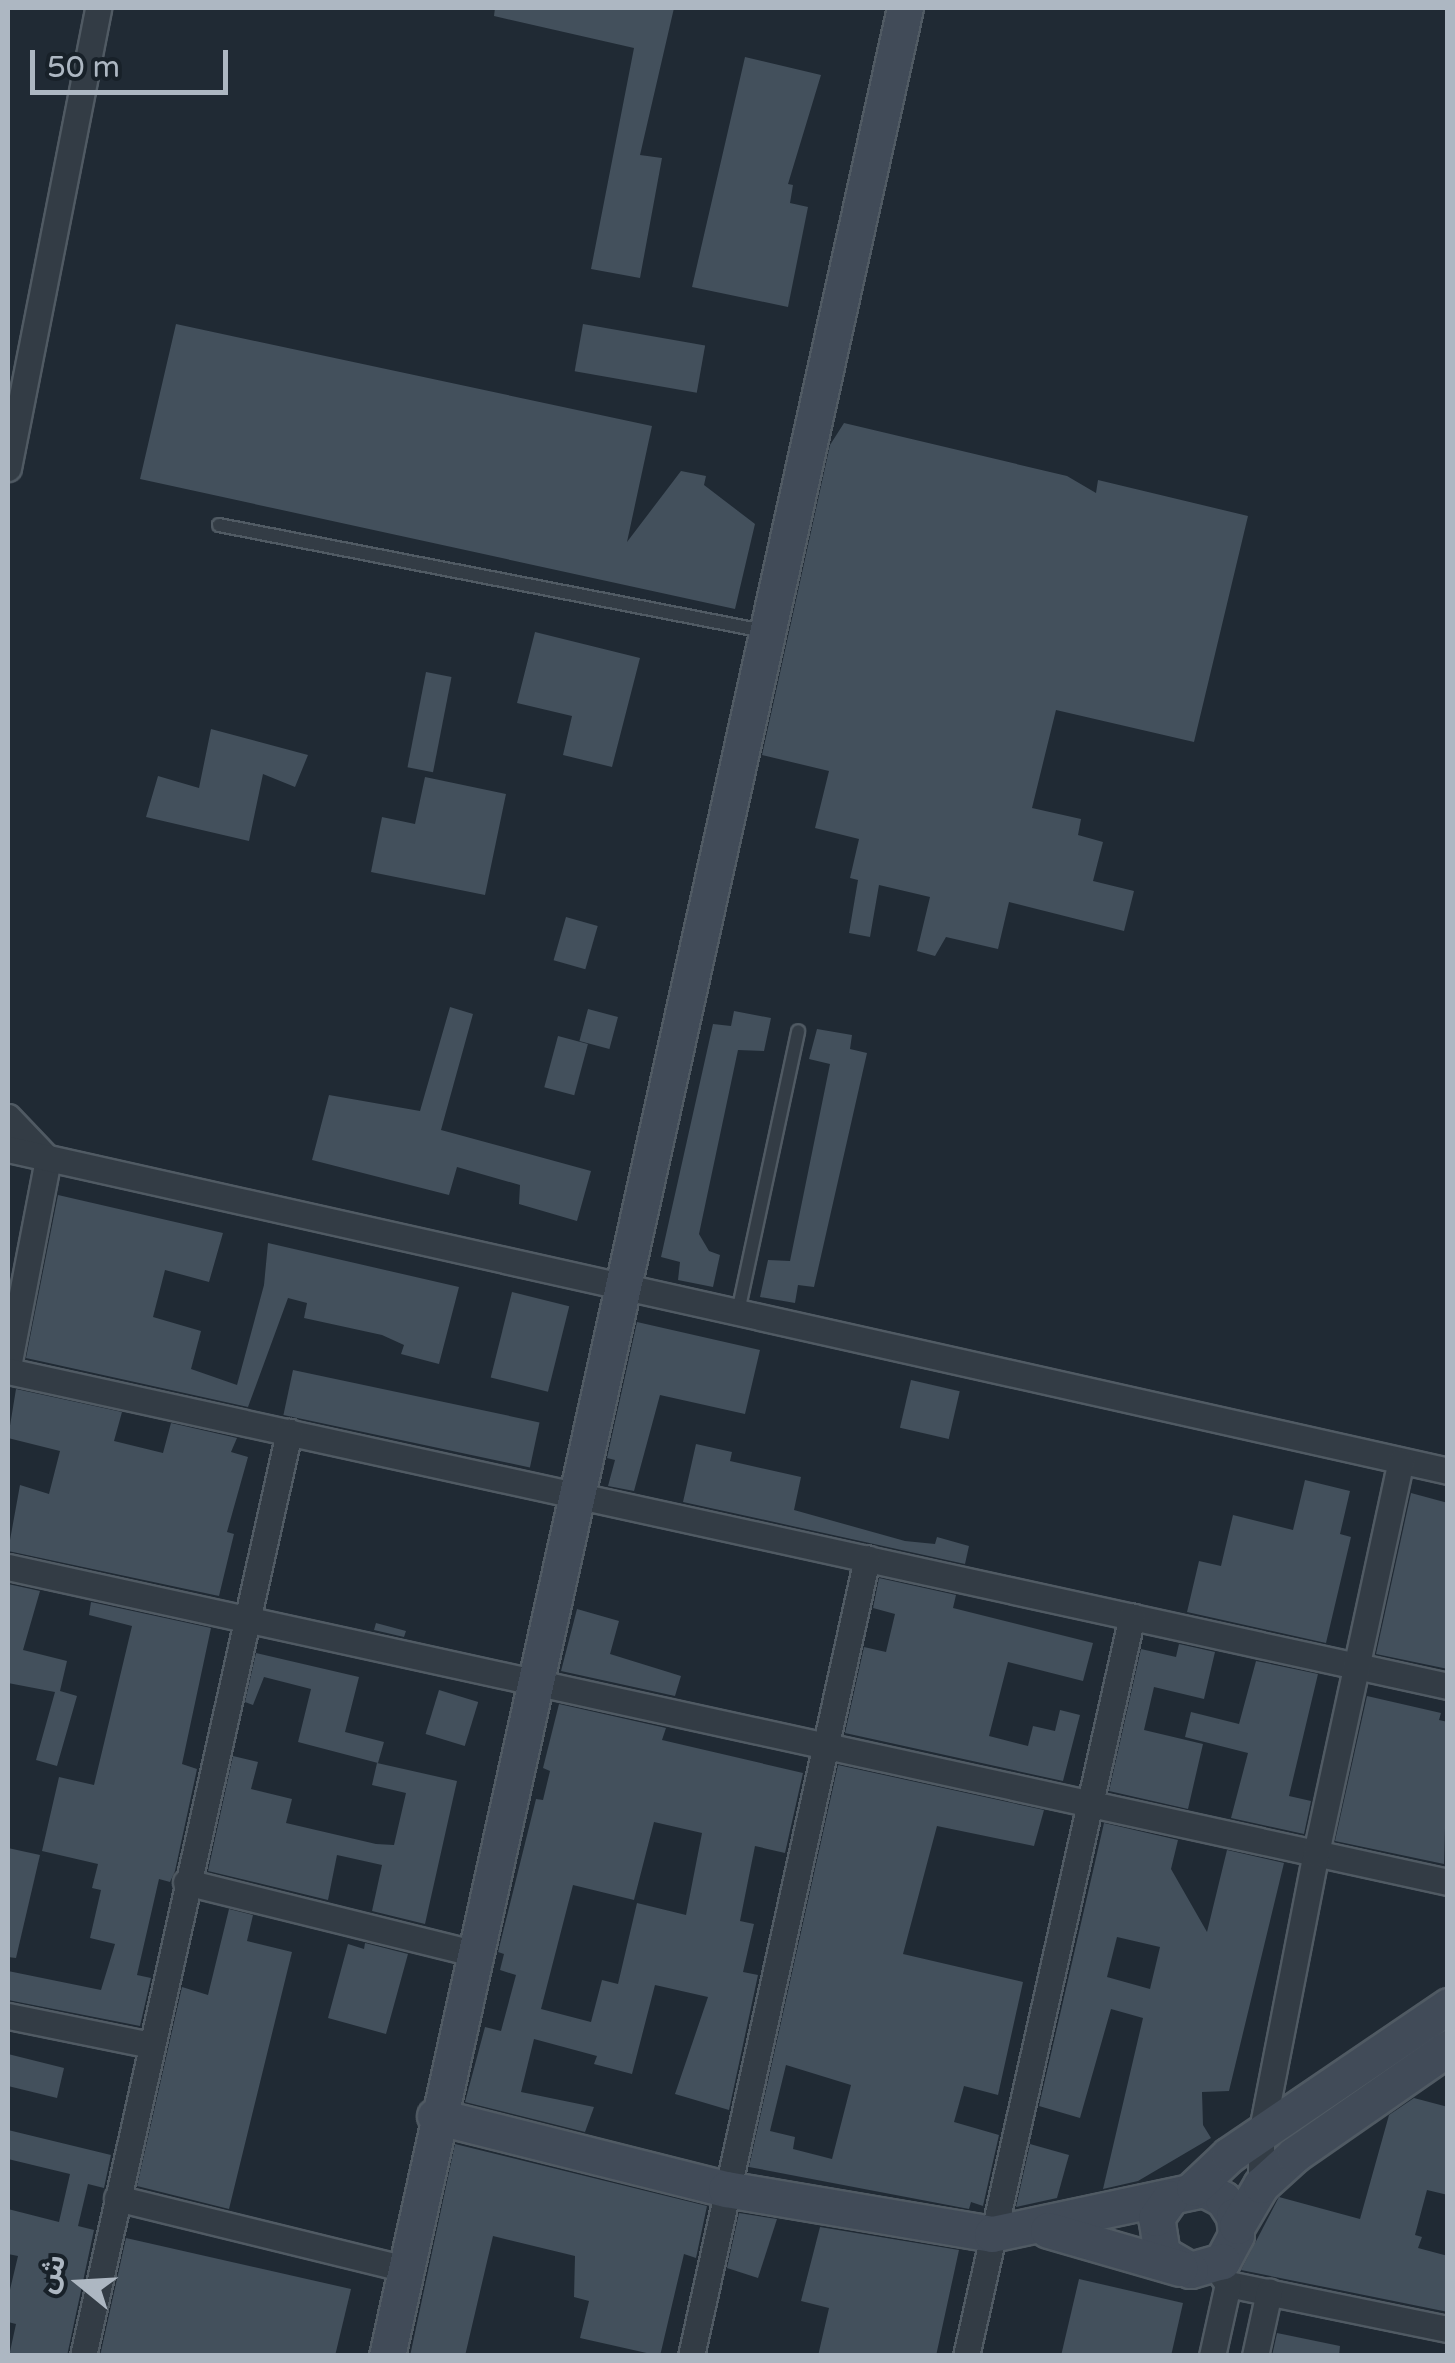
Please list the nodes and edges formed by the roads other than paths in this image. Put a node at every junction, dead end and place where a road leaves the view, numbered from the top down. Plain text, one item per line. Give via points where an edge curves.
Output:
1 (98, 8) edge
2 (905, 8) edge
3 (8, 468) edge
4 (219, 525) dead end
5 (766, 632) junction
6 (798, 1031) dead end
7 (8, 1117) edge
8 (8, 1150) edge
9 (48, 1159) junction
10 (623, 1287) junction
11 (738, 1312) junction
12 (8, 1368) edge
13 (289, 1432) junction
14 (1401, 1461) junction
15 (1448, 1471) edge
16 (573, 1494) junction
17 (867, 1558) junction
18 (8, 1567) edge
19 (1132, 1616) junction
20 (244, 1619) junction
21 (1356, 1666) junction
22 (532, 1682) junction
23 (1448, 1686) edge
24 (823, 1745) junction
25 (1091, 1803) junction
26 (1316, 1853) junction
27 (186, 1882) junction
28 (1448, 1882) edge
29 (472, 1953) junction
30 (1448, 2006) edge
31 (8, 2016) edge
32 (150, 2045) junction
33 (1439, 2061) edge
34 (435, 2116) junction
35 (1261, 2136) junction
36 (1260, 2185) junction
37 (726, 2189) junction
38 (1182, 2193) junction
39 (117, 2198) junction
40 (1237, 2226) junction
41 (1032, 2227) junction
42 (992, 2234) junction
43 (405, 2268) junction
44 (1208, 2273) junction
45 (1269, 2292) junction
46 (1448, 2329) edge
47 (83, 2356) edge
48 (387, 2356) edge
49 (691, 2356) edge
50 (966, 2356) edge
51 (1212, 2356) edge
52 (1255, 2356) edge

1 - 3 street
2 - 5 main road
4 - 5 lane
5 - 10 main road
6 - 11 lane
7 - 9 street
8 - 9 street
9 - 10 street
9 - 12 street
10 - 11 street
10 - 16 main road
11 - 14 street
12 - 13 street
13 - 16 street
13 - 20 street
14 - 15 street
14 - 21 street
16 - 17 street
16 - 22 main road
17 - 19 street
17 - 24 street
18 - 20 street
19 - 21 street
19 - 25 street
20 - 22 street
20 - 27 street
21 - 23 street
21 - 26 street
22 - 24 street
22 - 29 main road
24 - 25 street
24 - 37 street
25 - 26 street
25 - 42 street
26 - 28 street
26 - 35 street
27 - 29 street
27 - 32 street
29 - 34 main road
30 - 35 main road
31 - 32 street
32 - 39 street
33 - 36 main road
34 - 37 main road
34 - 43 main road
35 - 36 street
35 - 38 main road
36 - 40 main road
37 - 42 main road
37 - 49 street
38 - 40 main road via 1223,2198
38 - 41 main road
38 - 44 main road via 1156,2218 1156,2243
39 - 43 street
39 - 47 street
40 - 44 main road via 1229,2254
41 - 42 main road
41 - 44 main road
42 - 50 street
43 - 48 main road
44 - 45 street
44 - 51 street
45 - 46 street
45 - 52 street

